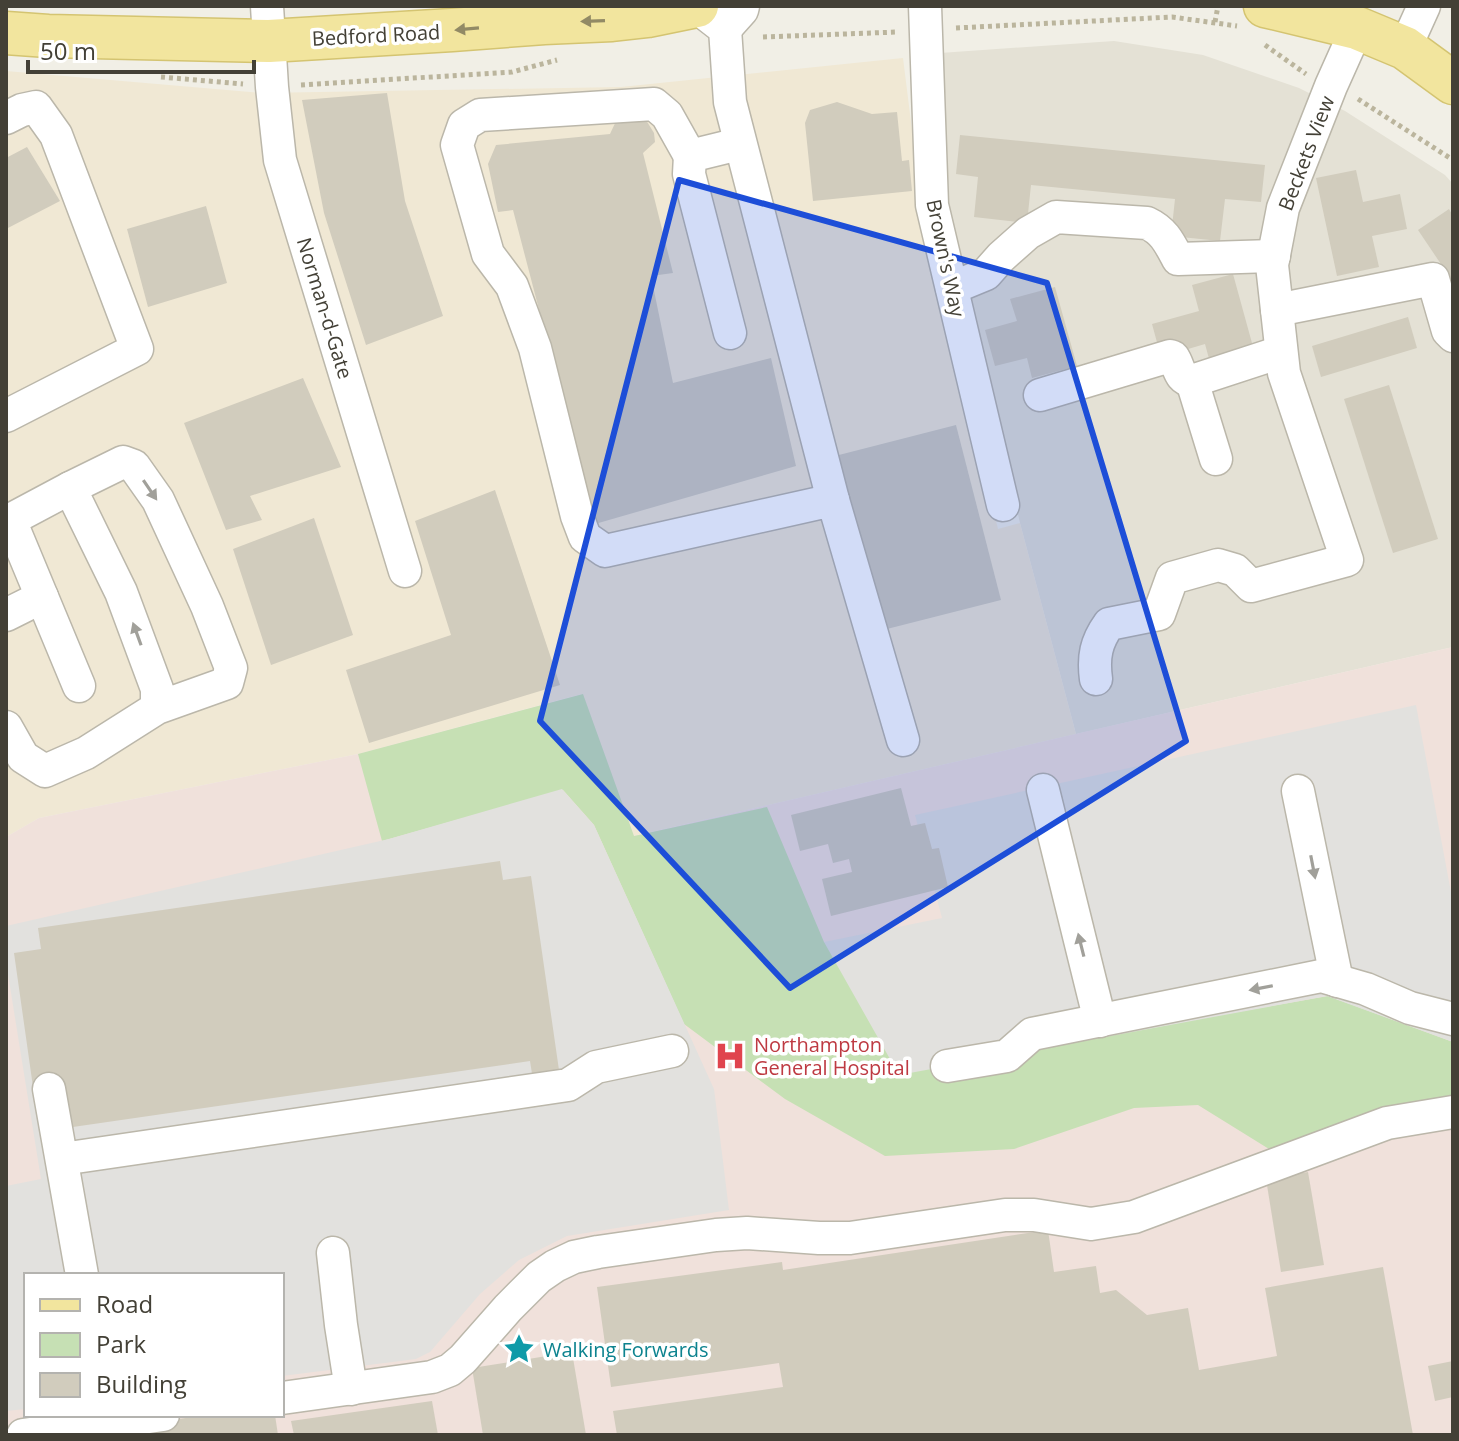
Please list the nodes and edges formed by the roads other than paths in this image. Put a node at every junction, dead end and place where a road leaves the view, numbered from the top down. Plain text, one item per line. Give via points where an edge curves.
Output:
1 (925, 6) edge
2 (1424, 6) edge
3 (717, 12) edge
4 (1347, 17) edge
5 (268, 23) edge
6 (1255, 25) edge
7 (6, 33) edge
8 (1405, 48) junction
9 (1453, 83) edge
10 (6, 118) edge
11 (739, 144) junction
12 (690, 156) junction
13 (1274, 256) junction
14 (952, 288) junction
15 (1277, 310) junction
16 (730, 333) dead end
17 (1453, 336) edge
18 (1281, 352) junction
19 (1192, 381) junction
20 (1040, 395) dead end
21 (6, 416) edge
22 (1216, 459) dead end
23 (70, 488) junction
24 (833, 500) junction
25 (1003, 505) dead end
26 (8, 521) edge
27 (405, 571) dead end
28 (42, 597) junction
29 (6, 615) edge
30 (1096, 679) dead end
31 (79, 686) dead end
32 (157, 708) junction
33 (6, 727) edge
34 (903, 740) dead end
35 (1043, 790) dead end
36 (1298, 791) dead end
37 (1337, 981) junction
38 (1453, 1019) edge
39 (1100, 1021) junction
40 (672, 1051) dead end
41 (947, 1066) dead end
42 (49, 1089) dead end
43 (1453, 1112) edge
44 (62, 1159) junction
45 (333, 1253) dead end
46 (82, 1273) edge
47 (351, 1389) junction
48 (284, 1398) edge
49 (134, 1417) edge
50 (106, 1419) edge
51 (23, 1435) edge

1 - 14 street, Brown's Way via 932,205
2 - 8 street
3 -> 5 main road, Bedford Road via 452,30
3 - 11 street
4 - 6 main road
4 - 8 main road
4 - 13 street, Beckets View via 1331,86 1283,208
5 - 7 main road, Bedford Road via 48,36
5 - 27 street, Norman-d-Gate via 280,160
8 - 9 main road
10 - 21 street via 36,107 56,135 137,349
11 - 12 street
11 - 24 street
12 - 16 street via 689,174
12 - 24 street via 667,115 654,104 480,115 464,125 457,145 488,254 512,286 535,348 585,537 605,551
13 - 14 street via 1178,259 1159,228 1147,223 1056,217 1028,233 986,274
13 - 15 street, Beckets View
14 - 25 street, Brown's Way
15 - 17 street via 1433,279
15 - 18 street, Beckets View
18 - 19 street
18 - 30 street, Beckets View via 1347,560 1251,586 1235,570 1218,565 1172,578 1159,614 1109,624 1093,660
19 - 20 street via 1185,380 1170,356
19 - 22 street
23 - 26 street
32 -> 23 street via 157,689 121,592
23 -> 32 street via 123,462 134,466 158,500 207,606 231,668 227,683
24 - 34 street
26 - 28 street
28 - 29 street
28 - 31 street
32 - 33 street via 86,753 45,771 23,757
39 -> 35 street
36 -> 37 street
37 - 38 street
37 -> 39 street via 1321,976
39 - 41 street via 1032,1034 1007,1056
40 - 44 street via 596,1067 568,1085
42 - 44 street
43 - 47 street via 1387,1123 1111,1222 1005,1215 850,1238 716,1235 574,1257 539,1277 450,1370
44 - 46 street
45 - 47 street
47 - 48 street
49 - 50 street
50 - 51 street

